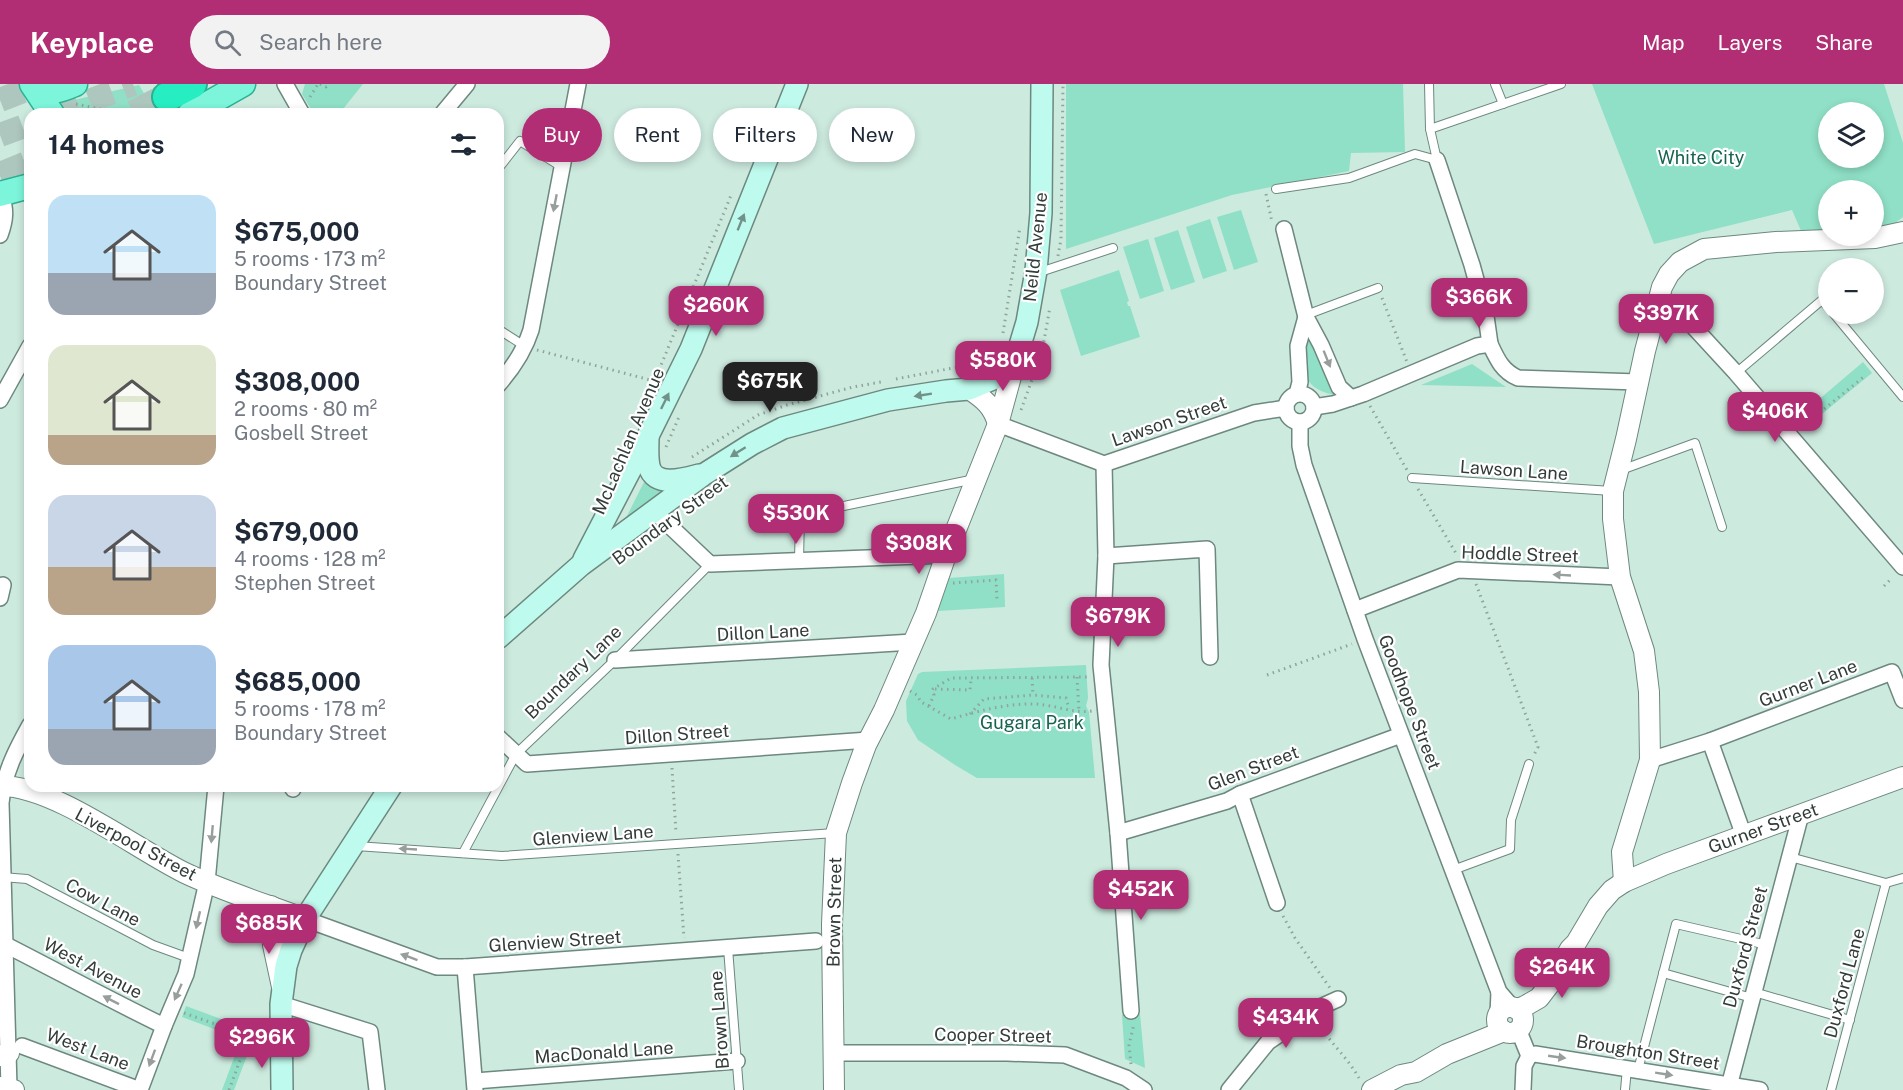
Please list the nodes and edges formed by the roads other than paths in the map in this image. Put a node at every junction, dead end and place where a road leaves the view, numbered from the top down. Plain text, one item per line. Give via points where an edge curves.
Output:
1 (17, 84) edge
2 (32, 84) edge
3 (38, 84) edge
4 (192, 84) edge
5 (243, 84) edge
6 (285, 84) edge
7 (467, 84) edge
8 (578, 84) edge
9 (797, 84) edge
10 (1042, 84) edge
11 (1429, 84) edge
12 (1495, 84) edge
13 (1561, 84) edge
14 (1537, 88) edge
15 (167, 97) tunnel mouth
16 (66, 100) edge
17 (1503, 104) junction
18 (31, 108) edge
19 (201, 108) edge
20 (297, 108) edge
21 (447, 108) edge
22 (1430, 129) junction
23 (1437, 160) junction
24 (504, 161) edge
25 (562, 167) junction
26 (24, 188) edge
27 (1276, 189) road end
28 (0, 194) edge
29 (1284, 229) road end
30 (1903, 232) edge
31 (0, 235) edge
32 (1113, 248) dead end
33 (1035, 273) junction
34 (1378, 288) road end
35 (1659, 299) junction
36 (1818, 303) edge
37 (1306, 316) junction
38 (1842, 324) edge
39 (504, 332) edge
40 (1490, 344) junction
41 (526, 347) junction
42 (24, 357) edge
43 (1015, 362) junction
44 (1736, 373) junction
45 (504, 379) edge
46 (1638, 382) junction
47 (969, 389) junction
48 (1297, 394) junction
49 (1903, 397) edge
50 (1351, 398) junction
51 (0, 400) edge
52 (1314, 406) junction
53 (1286, 408) junction
54 (1300, 422) junction
55 (998, 424) junction
56 (648, 436) junction
57 (1104, 464) junction
58 (1619, 470) junction
59 (703, 475) junction
60 (1412, 478) dead end
61 (976, 479) junction
62 (1613, 491) junction
63 (654, 511) junction
64 (1722, 527) dead end
65 (946, 555) junction
66 (1106, 556) junction
67 (799, 561) junction
68 (710, 564) junction
69 (581, 565) junction
70 (1903, 567) edge
71 (1620, 577) junction
72 (1354, 610) junction
73 (504, 633) edge
74 (913, 642) junction
75 (1210, 657) dead end
76 (615, 660) junction
77 (1903, 700) edge
78 (1401, 735) junction
79 (24, 736) edge
80 (869, 740) junction
81 (1710, 741) junction
82 (504, 743) edge
83 (516, 754) junction
84 (1650, 760) junction
85 (1529, 764) dead end
86 (504, 776) edge
87 (1903, 777) edge
88 (1, 785) edge
89 (24, 790) edge
90 (33, 792) edge
91 (215, 792) edge
92 (387, 792) edge
93 (496, 792) edge
94 (1240, 794) junction
95 (1801, 814) junction
96 (836, 833) junction
97 (1118, 833) junction
98 (1, 835) edge
99 (1744, 836) junction
100 (352, 846) junction
101 (463, 853) junction
102 (1790, 857) junction
103 (1453, 870) junction
104 (2, 877) junction
105 (1903, 878) edge
106 (207, 882) junction
107 (1624, 882) junction
108 (1886, 883) junction
109 (1277, 903) dead end
110 (271, 906) junction
111 (304, 920) junction
112 (816, 941) dead end
113 (4, 944) junction
114 (1767, 945) junction
115 (728, 948) junction
116 (189, 958) junction
117 (465, 967) junction
118 (1663, 974) junction
119 (1753, 995) junction
120 (282, 997) junction
121 (1338, 999) road end
122 (1131, 1011) road end
123 (1850, 1020) junction
124 (1512, 1023) junction
125 (164, 1026) junction
126 (11, 1052) edge
127 (834, 1053) junction
128 (737, 1061) junction
129 (1633, 1069) junction
130 (1365, 1084) edge
131 (475, 1085) edge
132 (1139, 1087) edge
133 (1728, 1087) edge
134 (8, 1088) edge
135 (140, 1090) edge
136 (282, 1090) edge
137 (376, 1090) edge
138 (739, 1090) edge
139 (834, 1090) edge
140 (1229, 1090) edge
141 (1522, 1090) edge
142 (1625, 1090) edge
143 (1760, 1090) edge
144 (1831, 1090) edge

1 - 18 main road
2 - 16 main road
3 - 16 main road via 59,91
4 - 15 highway
5 - 19 main road
6 - 20 street
7 - 21 street
8 - 25 street
56 -> 9 main road, McLachlan Avenue via 691,349
10 - 33 main road, Neild Avenue via 1041,213
11 - 22 lane
12 - 17 lane
13 - 14 lane
14 - 17 lane
17 - 22 lane
22 - 23 lane
23 - 27 lane via 1416,154 1349,178
23 - 40 street via 1472,265
24 - 25 lane via 520,141
25 -> 41 street
26 - 28 main road
28 - 31 street via 6,208
29 - 37 street
30 - 35 street via 1875,238 1704,249 1680,262 1669,274
32 - 33 lane
33 - 43 main road, Neild Avenue
34 - 37 lane
35 - 44 street via 1678,310
35 - 46 street
36 - 44 lane
37 - 48 street via 1298,345
37 -> 50 street via 1339,387
38 - 49 lane
39 - 41 lane
40 - 46 street via 1499,363 1518,378
40 - 50 street
41 - 45 street
42 - 51 street
43 - 47 main road, Boundary Street via 995,378
43 - 55 street, Neild Avenue
44 - 70 street
46 - 58 street
47 - 55 street via 988,402
47 -> 59 main road, Boundary Street via 888,400 783,428
48 - 52 street via 1310,398
48 - 53 street via 1289,399
50 - 52 street
52 - 54 street via 1310,418
53 - 54 street via 1292,419
53 - 57 street, Lawson Street via 1254,413
54 - 72 street, Goodhope Street via 1304,465
55 - 57 street, Lawson Street
55 - 61 street, Neild Avenue
56 - 59 main road, McLachlan Avenue via 649,468 654,475 667,481
56 - 69 main road, McLachlan Avenue
57 - 66 street
58 - 62 street
58 - 64 lane via 1695,443
59 - 63 main road, Boundary Street
60 - 62 lane, Lawson Lane
61 - 65 street, Neild Avenue
61 - 67 lane via 800,515
62 - 71 street
63 - 68 street
63 - 69 main road, Boundary Street
65 - 67 street
65 - 74 street, Neild Avenue
66 - 75 street via 1207,549
66 - 97 street via 1101,665
67 - 68 street
68 - 76 lane, Boundary Lane
69 - 73 main road, Boundary Street
71 -> 72 street, Hoddle Street via 1458,570
71 - 84 street via 1644,651
72 - 78 street, Goodhope Street
74 - 76 street, Dillon Lane
74 - 80 street, Neild Avenue
76 - 83 lane, Boundary Lane
77 - 81 street, Gurner Lane via 1892,672
78 - 94 street, Glen Street
78 - 103 street, Goodhope Street
79 - 88 street
80 - 83 street, Dillon Street via 527,764
80 - 96 street, Brown Street
81 - 84 street, Gurner Lane
81 - 99 street
82 - 83 street, Dillon Street
83 - 86 lane, Boundary Lane
84 - 107 street via 1622,852
85 - 103 lane via 1511,820 1510,849
87 - 95 street, Gurner Street
88 - 89 street, Liverpool Street
88 - 98 street
90 - 106 street, Liverpool Street
91 -> 106 street
92 - 100 main road
93 - 101 lane, Boundary Lane
94 - 97 street, Glen Street
94 - 109 street
95 - 99 street, Gurner Street
95 - 102 street, Duxford Street
96 - 101 lane, Glenview Lane via 502,856
96 - 127 street, Brown Street via 832,924
97 - 122 street
98 - 104 street
99 - 107 street, Gurner Street
101 -> 100 lane, Glenview Lane
100 - 111 main road
102 - 108 lane
102 - 114 street, Duxford Street
103 - 124 street, Goodhope Street
104 - 113 street
104 - 116 lane, Cow Lane via 27,879 153,945
105 - 108 lane
106 - 110 street, Liverpool Street
106 -> 116 street
107 - 124 street, Gurner Street via 1605,898 1576,943 1577,951 1545,1005
108 - 123 lane, Duxford Lane
110 - 111 street, Liverpool Street
110 - 120 street
117 -> 111 street, Glenview Street via 436,967
111 - 120 main road via 286,966
112 - 115 street, Glenview Street
125 -> 113 street, West Avenue
113 - 126 street
114 - 118 lane via 1676,924
114 - 119 street, Duxford Street
115 - 117 street, Glenview Street
115 - 128 lane, Brown Lane
116 -> 125 street
117 - 131 street
118 - 119 lane
118 - 129 lane
119 - 123 lane
119 - 133 street, Duxford Street
120 - 136 main road
120 - 137 street via 370,1032
121 - 140 street via 1268,1042
123 - 144 lane, Duxford Lane
124 -> 129 street, Broughton Street via 1541,1055
124 - 130 street, Gurner Street via 1416,1072
124 - 141 street via 1524,1066
125 -> 135 street
126 - 134 street
126 - 135 street, West Lane
127 - 132 street, Cooper Street via 1065,1055 1126,1078
127 - 139 street, Brown Street
128 - 131 street, MacDonald Lane
128 - 138 lane, Brown Lane
129 -> 133 street, Broughton Street
129 - 142 lane
133 - 143 street, Broughton Street

